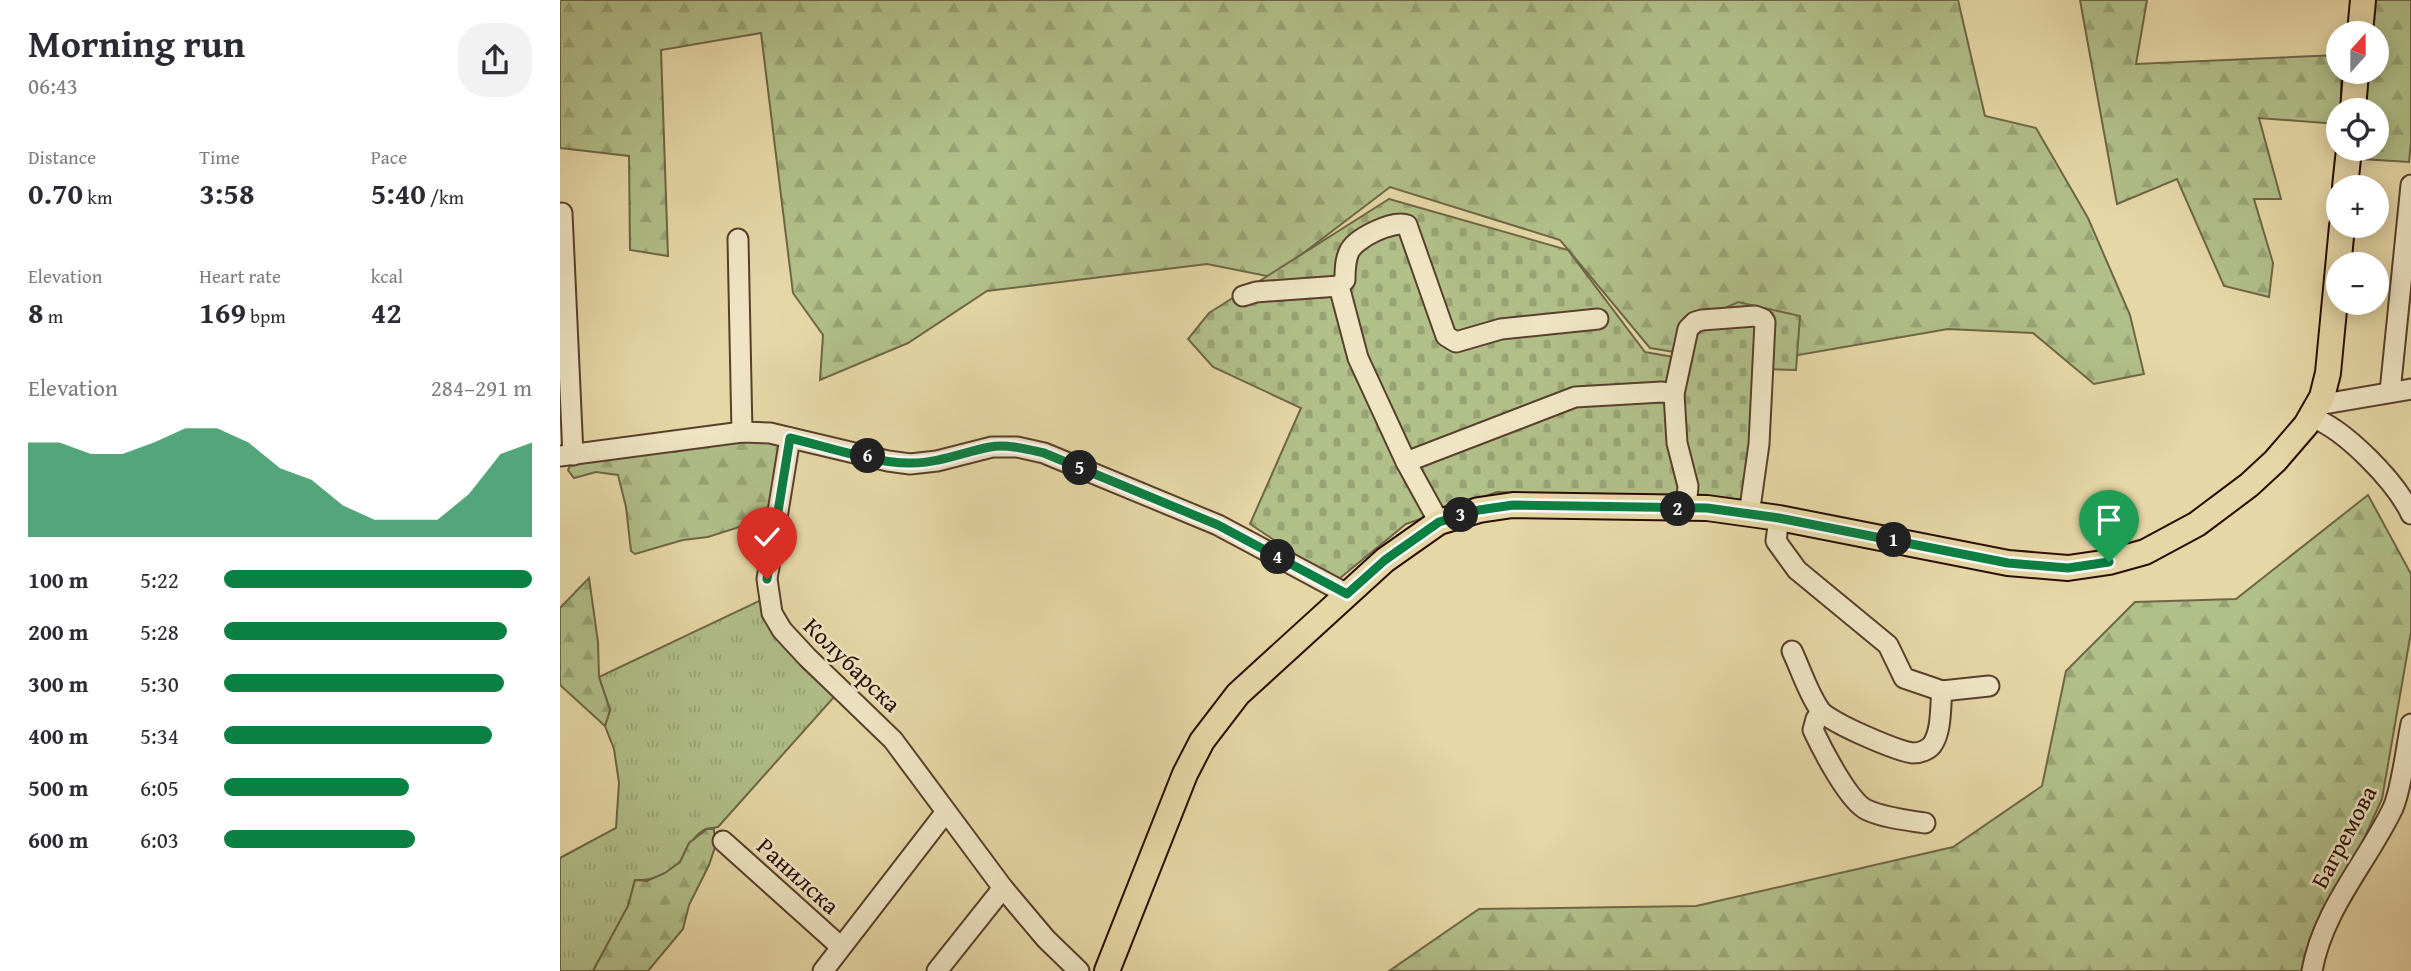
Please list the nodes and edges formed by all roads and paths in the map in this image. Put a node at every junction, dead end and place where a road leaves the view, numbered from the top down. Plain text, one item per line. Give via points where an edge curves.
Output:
1 (2363, 0) edge
2 (2361, 21) edge
3 (2411, 185) edge
4 (562, 214) dead end
5 (2341, 238) edge
6 (738, 239) dead end
7 (1339, 286) junction
8 (1242, 296) dead end
9 (1598, 319) dead end
10 (2411, 389) edge
11 (2390, 393) junction
12 (1674, 394) junction
13 (2315, 411) junction
14 (742, 432) junction
15 (790, 438) junction
16 (566, 455) edge
17 (1406, 462) junction
18 (1686, 509) junction
19 (1749, 514) junction
20 (2411, 514) edge
21 (1779, 518) junction
22 (1439, 522) junction
23 (1347, 594) junction
24 (1792, 651) dead end
25 (1989, 686) dead end
26 (1942, 691) junction
27 (1821, 712) junction
28 (2411, 724) edge
29 (945, 813) junction
30 (1925, 822) dead end
31 (723, 841) dead end
32 (1003, 888) junction
33 (841, 947) junction
34 (823, 971) edge
35 (937, 971) edge
36 (1079, 971) edge
37 (1107, 971) edge
38 (2312, 971) edge

1 - 2 main road
3 - 11 street
4 - 16 street
5 - 13 main road via 2328,373
6 - 14 street
7 - 8 street
7 - 9 street via 1345,280 1349,250 1358,241 1401,223 1407,225 1451,341 1502,329
7 - 17 street via 1357,358
10 - 11 street
11 - 13 street
12 - 17 street via 1576,397
12 - 18 street via 1676,443 1688,486
12 - 19 street via 1689,326 1702,320 1763,319 1759,444
13 - 20 street via 2389,480
13 - 21 main road via 2249,485 2197,524 2145,552 2109,562 2068,568 2008,563
14 - 15 street
14 - 16 street
15 - 23 street via 910,464 992,447 1044,453 1218,525
15 - 29 street, Колубарска via 767,579 772,613 798,648 893,740
17 - 22 street
18 - 19 main road
18 - 22 main road via 1513,505
19 - 21 main road
21 - 26 street via 1776,541 1797,570 1888,645 1904,678
22 - 23 main road
23 - 37 main road via 1238,694 1202,741
24 - 27 street
25 - 26 street
26 - 27 street via 1933,744 1914,753 1835,723
27 - 30 street via 1813,730 1848,793 1864,809
28 - 38 street, Багремова via 2395,804 2329,917
29 - 32 street, Колубарска
29 - 33 street
31 - 33 street, Ранилска
32 - 35 street
32 - 36 street, Колубарска
33 - 34 street

